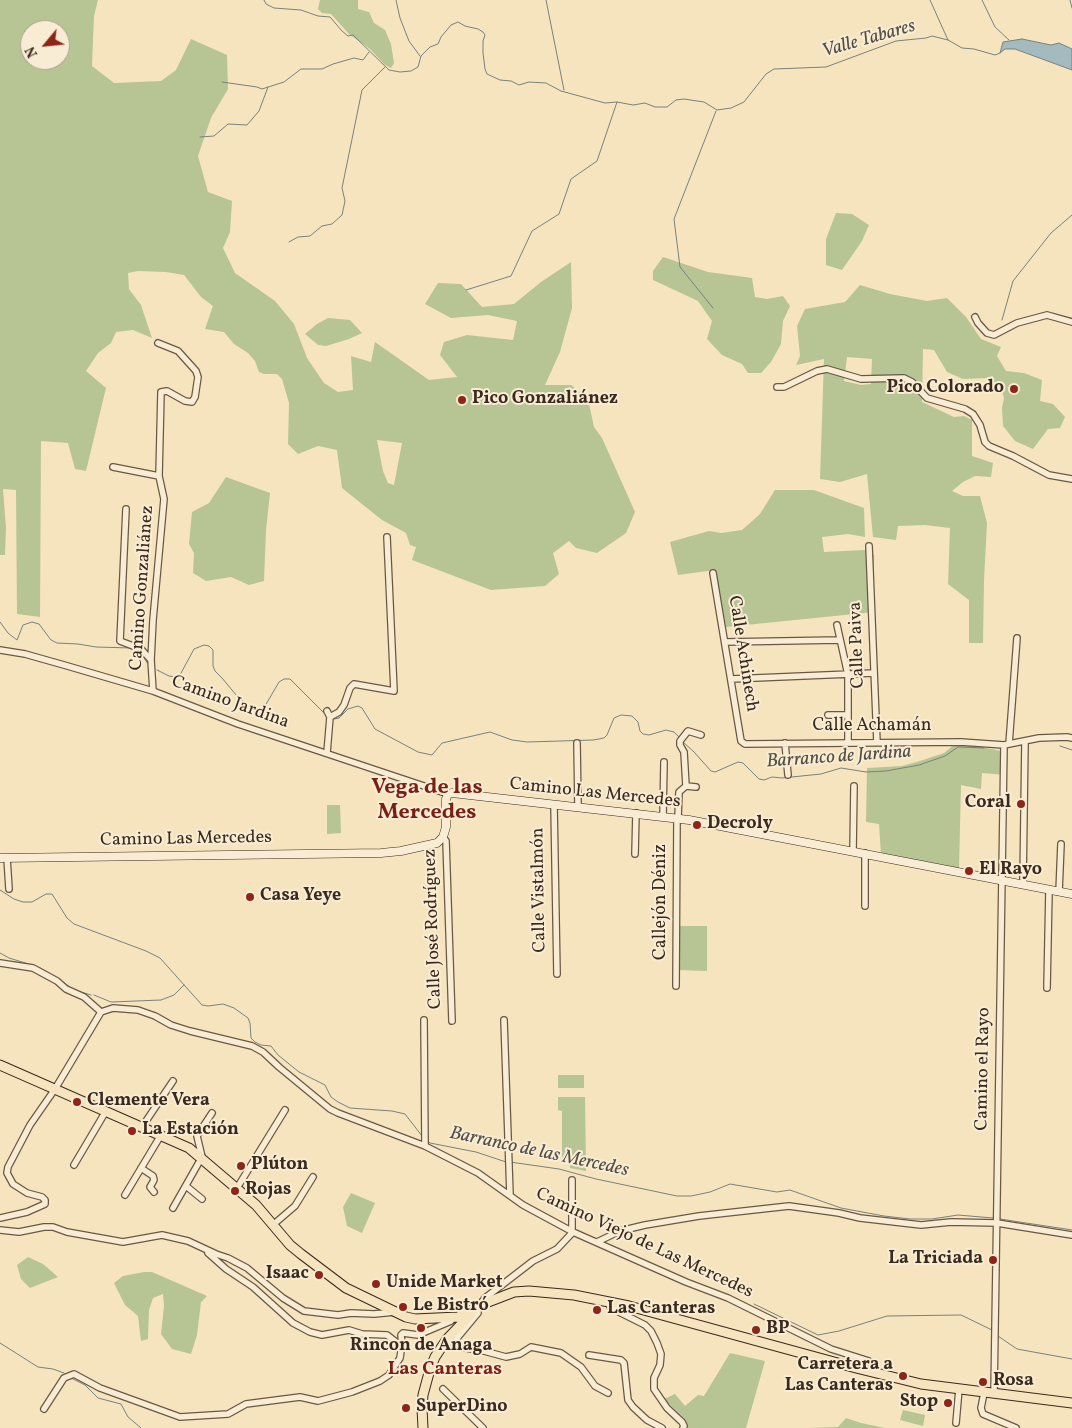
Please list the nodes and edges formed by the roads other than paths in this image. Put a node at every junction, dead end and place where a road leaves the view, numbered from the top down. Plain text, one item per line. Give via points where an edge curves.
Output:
1 (975, 317) dead end
2 (1072, 322) edge
3 (158, 343) dead end
4 (777, 387) dead end
5 (113, 467) dead end
6 (159, 476) junction
7 (1072, 478) edge
8 (126, 509) dead end
9 (387, 537) dead end
10 (869, 546) dead end
11 (713, 573) dead end
12 (837, 625) dead end
13 (1017, 638) dead end
14 (840, 640) junction
15 (725, 642) junction
16 (0, 650) edge
17 (151, 660) junction
18 (874, 674) junction
19 (848, 675) junction
20 (732, 679) junction
21 (153, 691) junction
22 (327, 711) dead end
23 (828, 715) dead end
24 (848, 715) junction
25 (330, 717) junction
26 (701, 735) dead end
27 (1072, 738) edge
28 (741, 741) joint
29 (1024, 741) junction
30 (848, 742) junction
31 (577, 743) dead end
32 (784, 743) junction
33 (877, 743) junction
34 (1007, 745) junction
35 (327, 753) junction
36 (664, 762) dead end
37 (788, 775) dead end
38 (686, 786) junction
39 (854, 786) dead end
40 (696, 788) dead end
41 (448, 794) junction
42 (554, 805) junction
43 (578, 807) junction
44 (636, 813) junction
45 (663, 816) junction
46 (677, 818) junction
47 (443, 837) junction
48 (1061, 844) dead end
49 (853, 851) junction
50 (865, 853) junction
51 (635, 854) dead end
52 (4, 858) edge
53 (1002, 880) junction
54 (1023, 884) junction
55 (8, 889) dead end
56 (1048, 890) junction
57 (1059, 892) junction
58 (1072, 894) edge
59 (865, 906) dead end
60 (0, 962) edge
61 (557, 974) dead end
62 (676, 986) dead end
63 (1047, 988) dead end
64 (101, 1012) junction
65 (424, 1020) dead end
66 (504, 1020) dead end
67 (452, 1021) dead end
68 (0, 1065) edge
69 (173, 1082) dead end
70 (55, 1089) junction
71 (285, 1110) dead end
72 (106, 1111) junction
73 (212, 1112) dead end
74 (142, 1127) junction
75 (161, 1135) junction
76 (426, 1143) junction
77 (202, 1157) junction
78 (74, 1165) dead end
79 (141, 1168) junction
80 (312, 1177) dead end
81 (572, 1180) dead end
82 (186, 1186) junction
83 (238, 1188) junction
84 (154, 1192) dead end
85 (125, 1195) dead end
86 (510, 1195) junction
87 (202, 1198) dead end
88 (173, 1208) dead end
89 (0, 1218) edge
90 (997, 1223) junction
91 (274, 1224) junction
92 (0, 1230) edge
93 (572, 1231) junction
94 (1072, 1235) edge
95 (596, 1242) junction
96 (205, 1250) junction
97 (607, 1301) junction
98 (478, 1307) junction
99 (395, 1312) junction
100 (455, 1321) junction
101 (401, 1346) junction
102 (589, 1355) dead end
103 (872, 1372) junction
104 (443, 1389) dead end
105 (959, 1390) junction
106 (608, 1393) dead end
107 (984, 1393) junction
108 (994, 1394) junction
109 (1072, 1404) edge
110 (44, 1409) dead end
111 (956, 1423) dead end
112 (423, 1428) edge
113 (483, 1428) edge
114 (662, 1428) edge
115 (683, 1428) edge
116 (1016, 1428) edge

1 - 2 street via 987,333 994,335 1017,323 1047,315
3 - 6 street, Camino Gonzaliánez via 178,351 198,377 196,397 192,402 168,391 161,392
4 - 7 street via 827,369 861,379 904,378 927,398 973,414 988,446 1049,475
5 - 6 street
6 - 17 street, Camino Gonzaliánez via 164,499
8 - 17 street via 120,641 141,649
9 - 25 street via 394,691 354,684 339,712
10 - 18 street, Calle Paiva
11 - 15 street, Calle Achinech
12 - 14 street
13 - 34 street, Camino el Rayo
14 - 15 street
14 - 19 street
15 - 20 street, Calle Achinech
16 - 21 street, Camino Jardina
17 - 21 street, Camino Gonzaliánez
18 - 19 street
18 - 33 street, Calle Paiva
19 - 20 street
19 - 24 street
20 - 28 street, Calle Achinech
21 - 35 street, Camino Jardina via 238,724
22 - 25 street
23 - 24 street
24 - 30 street
25 - 35 street
26 - 38 street via 688,731 681,739
27 - 29 street, Calle Achamán
28 - 32 street, Calle Achamán via 745,744
29 - 34 street, Calle Achamán
29 - 54 street
30 - 32 street, Calle Achamán
30 - 33 street, Calle Achamán
31 - 43 street
32 - 37 street
33 - 34 street, Calle Achamán
34 - 53 street, Camino el Rayo
35 - 41 street, Camino Jardina
36 - 45 street
38 - 40 street
38 - 46 street, Callejón Déniz via 678,792
39 - 49 street
41 - 42 main road, Camino Las Mercedes
41 - 47 main road
42 - 43 main road, Camino Las Mercedes
42 - 61 street, Calle Vistalmón
43 - 44 main road, Camino Las Mercedes
44 - 45 main road, Camino Las Mercedes
44 - 51 street
45 - 46 main road, Camino Las Mercedes
46 - 49 main road, Camino Las Mercedes
46 - 62 street, Callejón Déniz
47 - 52 main road, Camino Las Mercedes via 426,846 380,853
47 - 67 street, Calle José Rodríguez via 446,841
48 - 57 street
49 - 50 main road, Camino Las Mercedes
50 - 53 main road, Camino Las Mercedes
50 - 59 street
52 - 55 street
53 - 54 main road, Camino Las Mercedes
53 - 90 street, Camino el Rayo
54 - 56 main road, Camino Las Mercedes
56 - 57 main road, Camino Las Mercedes
56 - 63 street
57 - 58 main road, Camino Las Mercedes
60 - 64 street via 34,968
64 - 70 street
64 - 76 street, Camino Viejo de Las Mercedes via 113,1008 138,1010 190,1031 252,1046 330,1108 372,1126
65 - 76 street
66 - 86 street
68 - 70 main road
69 - 74 street
70 - 72 main road
70 - 89 street via 30,1125 7,1173 13,1184 27,1194 42,1197 45,1204
71 - 83 street
72 - 74 main road
72 - 78 street
73 - 77 street via 197,1136
74 - 75 main road
75 - 77 main road
75 - 79 street
76 - 86 street, Camino Viejo de Las Mercedes
77 - 82 street
77 - 83 main road
79 - 84 street via 153,1176 150,1187
79 - 85 street
80 - 91 street via 295,1206
81 - 93 street
82 - 87 street
82 - 88 street
83 - 91 main road
86 - 93 street, Camino Viejo de Las Mercedes
90 - 94 street
90 - 95 street via 921,1225 790,1206 646,1225 620,1231
90 - 108 street, Camino el Rayo
91 - 99 main road via 290,1245 346,1288
92 - 96 street via 19,1232 44,1227 123,1242 162,1235 188,1241
93 - 95 street, Camino Viejo de Las Mercedes
93 - 98 street via 557,1249 533,1261
95 - 103 street, Camino Viejo de Las Mercedes via 728,1298 831,1349 870,1361
96 - 99 street via 247,1268 304,1311 338,1315
96 - 101 street via 226,1269 254,1287 293,1323 310,1332 322,1335 349,1330 388,1336
97 - 98 main road via 568,1294 514,1292
97 - 103 main road
97 - 115 street via 611,1308 651,1331 661,1354 654,1389 666,1408 682,1422
98 - 100 main road
98 - 106 street via 478,1313 453,1343 454,1346 506,1357 531,1347 561,1353 581,1367 595,1386
99 - 100 main road via 416,1319
100 - 101 street via 418,1335 402,1333
100 - 112 main road via 435,1357 426,1382
101 - 110 street via 396,1366 380,1381 318,1401 300,1397 246,1404 228,1414 180,1417 100,1388 74,1374 64,1378
102 - 114 street via 624,1363 628,1400 632,1407
103 - 105 main road
104 - 113 street
105 - 107 main road
105 - 111 street
107 - 108 main road
107 - 116 street via 983,1414
108 - 109 main road

